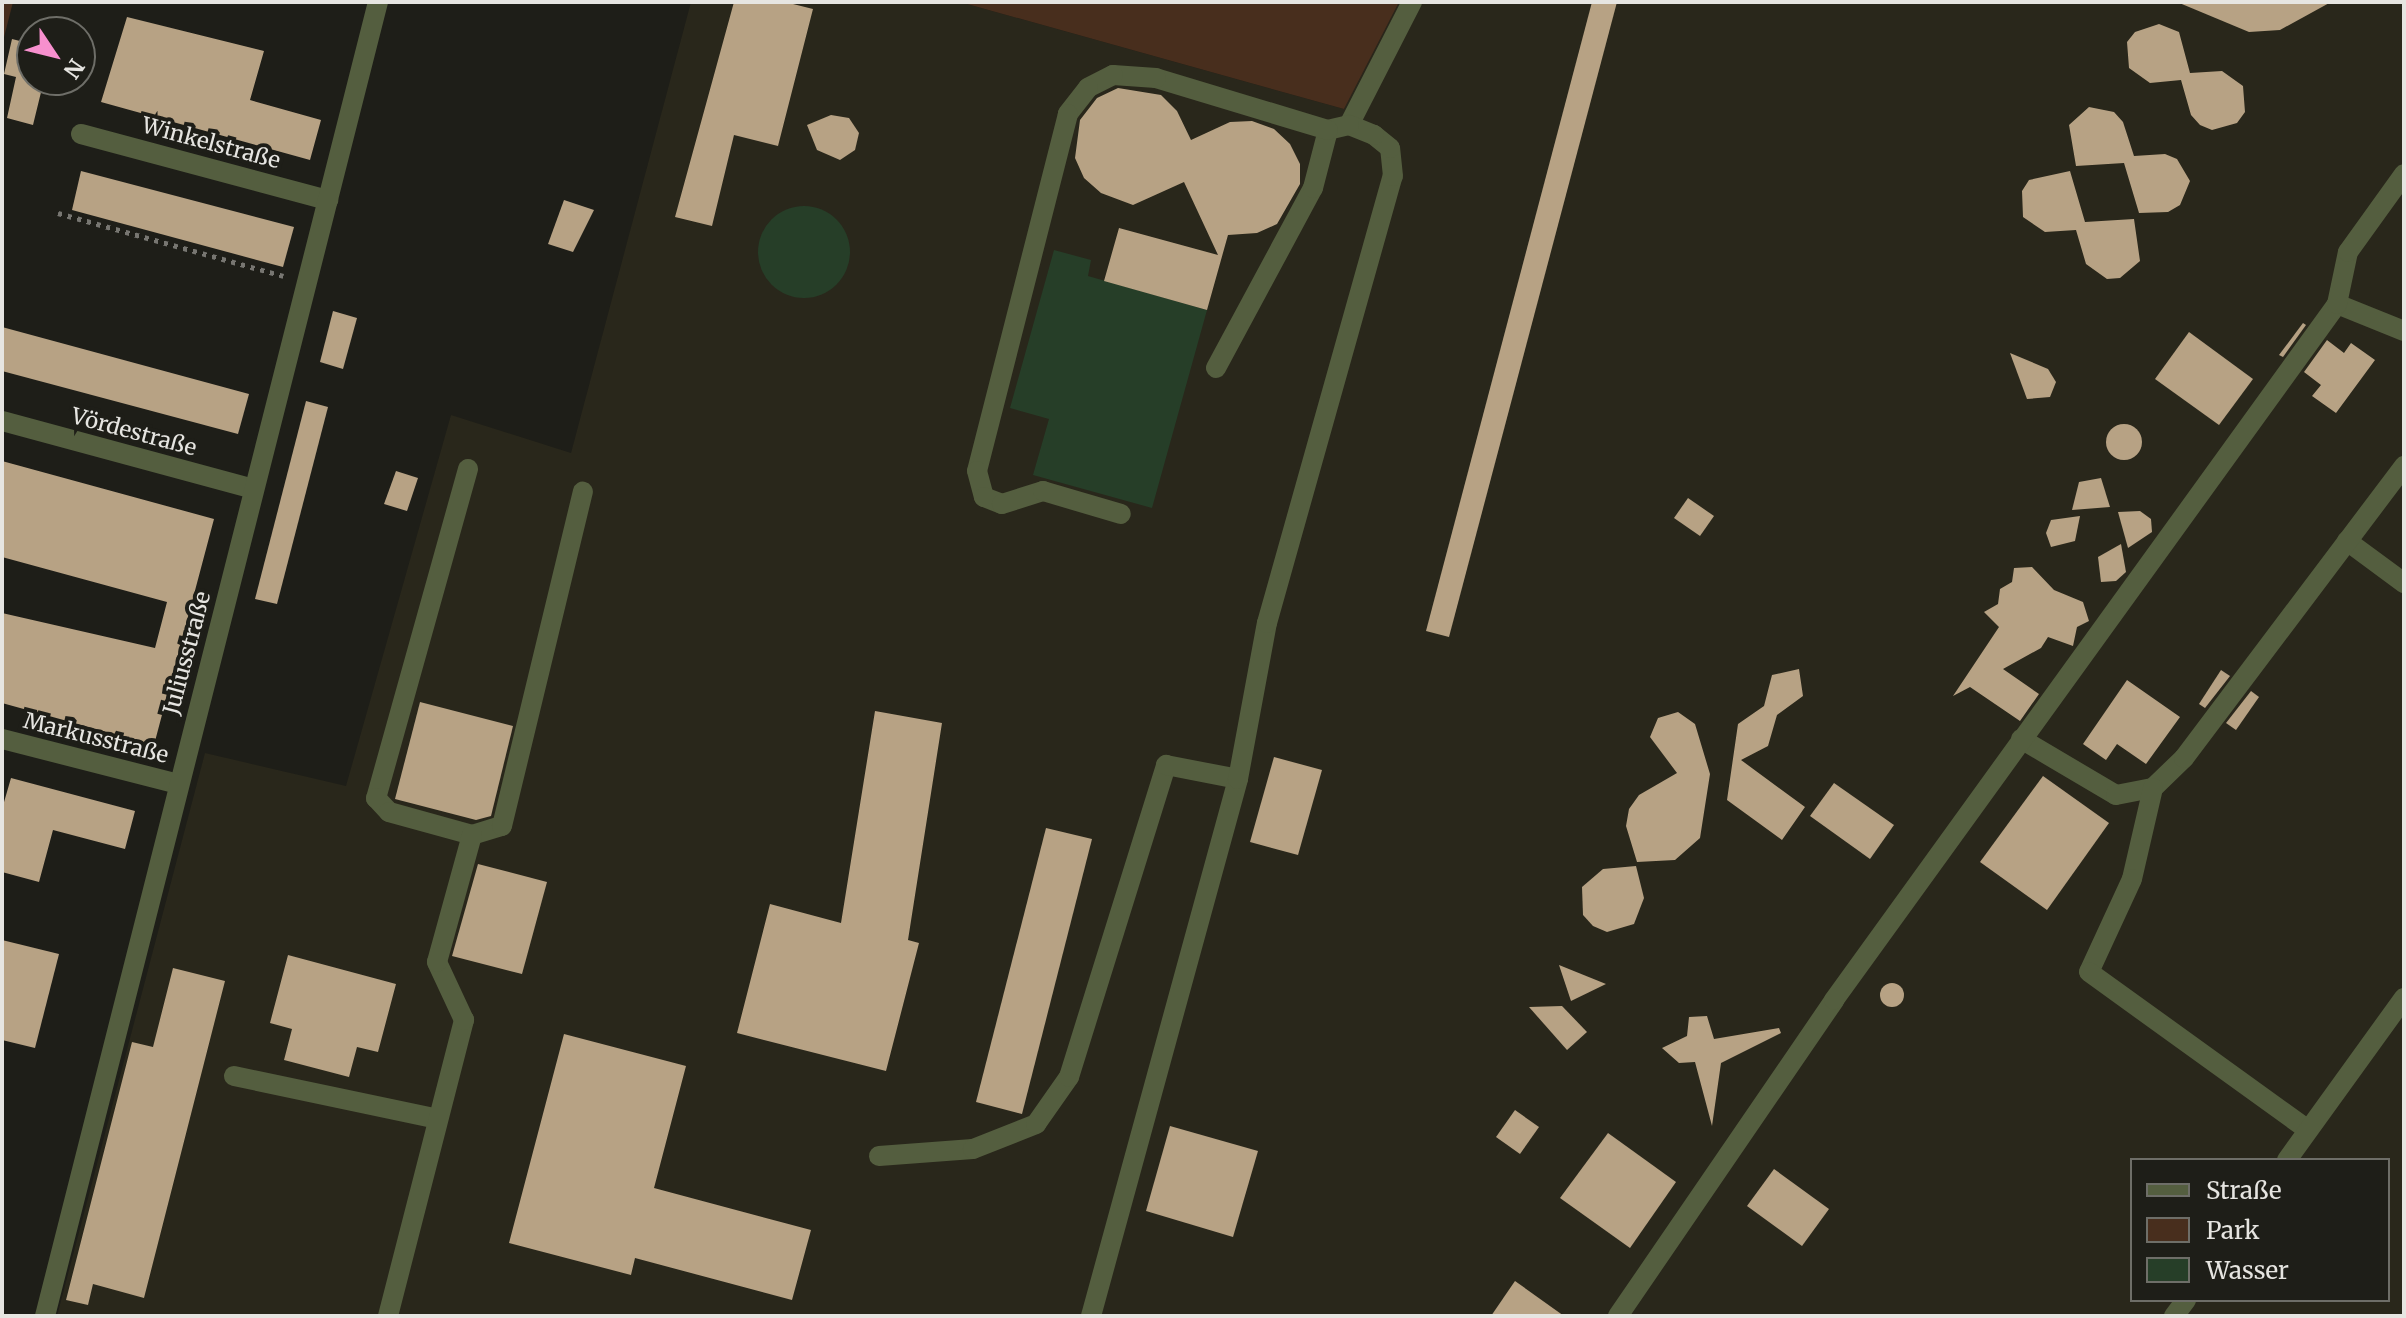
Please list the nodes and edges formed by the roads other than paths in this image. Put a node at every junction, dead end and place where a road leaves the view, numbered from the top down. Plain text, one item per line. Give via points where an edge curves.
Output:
1 (378, 2) edge
2 (1412, 2) edge
3 (1349, 125) junction
4 (1328, 130) junction
5 (81, 134) dead end
6 (2404, 174) edge
7 (328, 200) junction
8 (2337, 304) junction
9 (2404, 331) edge
10 (1216, 368) dead end
11 (2, 421) edge
12 (2404, 466) edge
13 (468, 469) dead end
14 (254, 489) junction
15 (583, 492) dead end
16 (1121, 514) dead end
17 (2347, 541) junction
18 (2404, 583) edge
19 (2, 739) edge
20 (2021, 739) junction
21 (1238, 779) junction
22 (178, 784) junction
23 (2153, 788) junction
24 (472, 835) junction
25 (2404, 998) edge
26 (234, 1076) dead end
27 (438, 1119) junction
28 (2308, 1130) junction
29 (879, 1156) dead end
30 (2288, 1158) edge
31 (45, 1316) edge
32 (388, 1316) edge
33 (1091, 1316) edge
34 (1618, 1316) edge

1 - 7 street, Juliusstraße
2 - 3 street
3 - 4 street
3 - 21 street via 1390,148 1393,176 1267,623
4 - 10 street via 1313,188
4 - 16 street via 1156,78 1113,75 1088,88 1068,114 977,471 984,497 1002,504 1043,491
5 - 7 street, Winkelstraße
6 - 8 street via 2348,252
7 - 14 street, Juliusstraße
8 - 9 street
8 - 20 street
11 - 14 street, Vördestraße
12 - 17 street
13 - 24 street via 376,798 389,812
14 - 22 street, Juliusstraße
15 - 24 street via 502,826
17 - 18 street
17 - 23 street via 2184,758
19 - 22 street, Markusstraße
20 - 23 street via 2116,795
20 - 34 street
21 - 29 street via 1166,765 1069,1077 1036,1124 973,1149
21 - 33 street
22 - 31 street, Juliusstraße
23 - 28 street via 2132,879 2089,972
24 - 27 street via 437,962 464,1020
25 - 28 street
26 - 27 street
27 - 32 street
28 - 30 street

